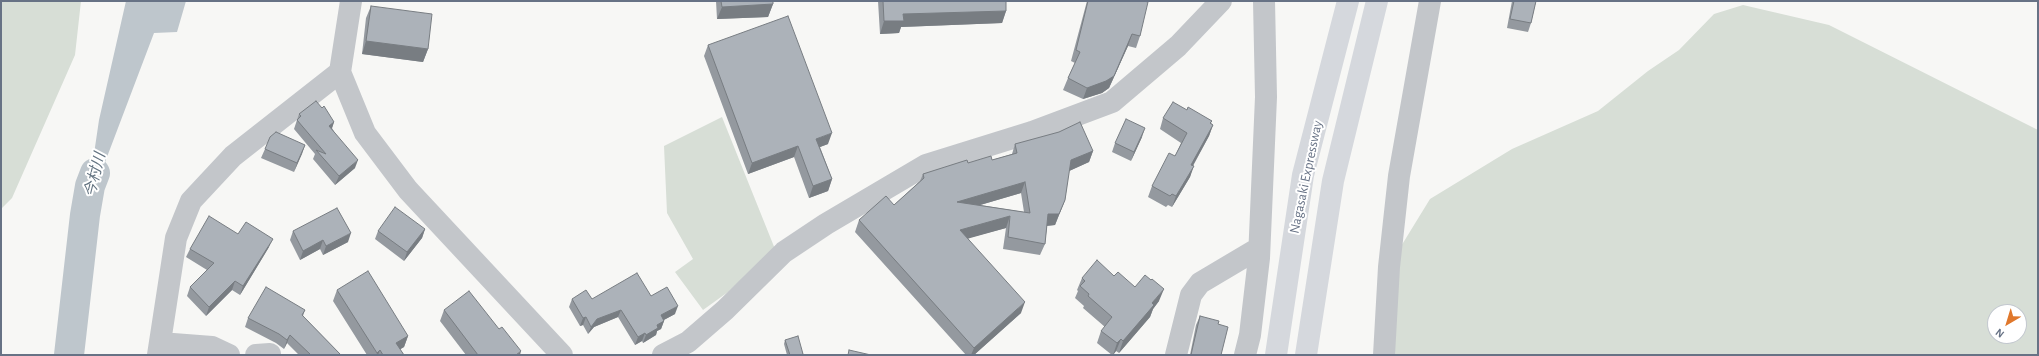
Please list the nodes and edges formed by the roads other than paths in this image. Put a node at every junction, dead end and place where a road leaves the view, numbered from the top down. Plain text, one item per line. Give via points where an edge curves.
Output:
1 (351, 1) edge
2 (1221, 1) edge
3 (1264, 1) edge
4 (1348, 1) edge
5 (1377, 1) edge
6 (1430, 1) edge
7 (340, 72) junction
8 (1259, 248) junction
9 (159, 349) edge
10 (229, 355) edge
11 (562, 355) edge
12 (663, 355) edge
13 (1176, 355) edge
14 (1245, 355) edge
15 (1276, 355) edge
16 (1306, 355) edge
17 (1384, 355) edge

1 - 7 street
2 - 12 street via 1178,46 1112,102 1032,132 926,166 826,224 784,252 688,342
3 - 8 street via 1266,97
4 - 15 highway, Nagasaki Expressway via 1303,175
5 - 16 highway, Nagasaki Expressway via 1332,181
6 - 17 street via 1399,176 1389,267
7 - 9 street via 233,156 191,201 176,238
7 - 11 street via 365,133 408,190
8 - 13 street via 1200,282 1191,295
8 - 14 street via 1250,335
9 - 10 street via 212,347

